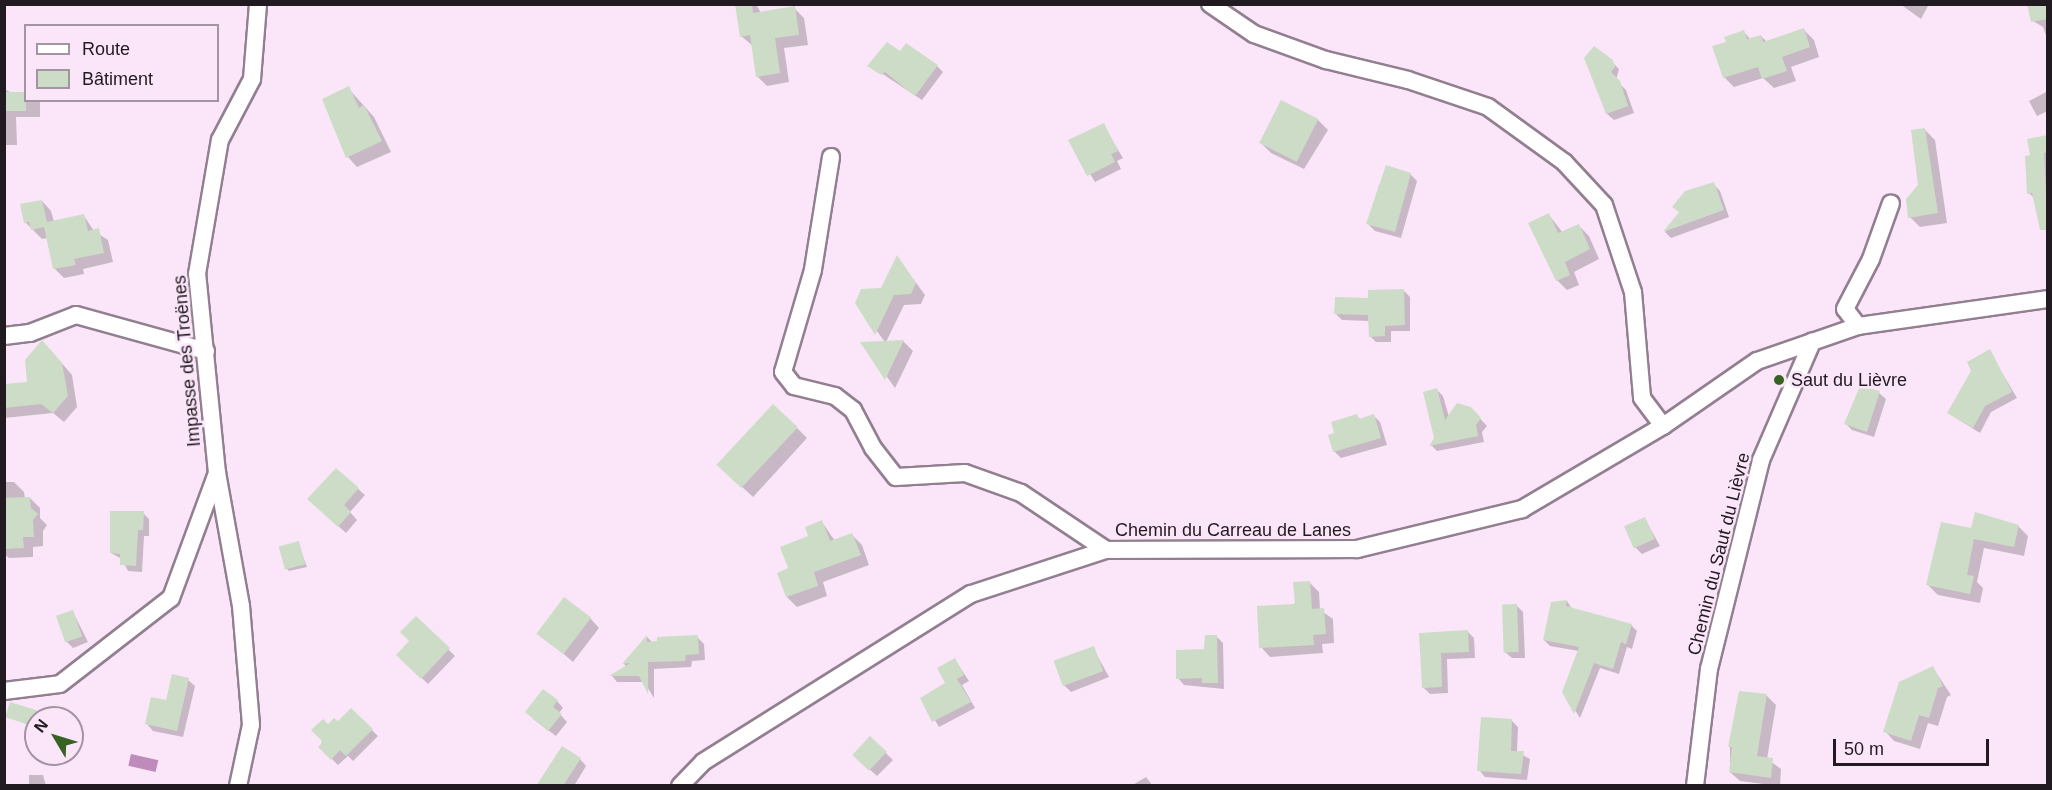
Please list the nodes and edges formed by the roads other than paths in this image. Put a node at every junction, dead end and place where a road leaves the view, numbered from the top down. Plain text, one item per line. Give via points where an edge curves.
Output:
1 (258, 4) edge
2 (1210, 4) edge
3 (831, 157) dead end
4 (1891, 203) dead end
5 (2048, 299) edge
6 (1858, 326) junction
7 (4, 336) edge
8 (1812, 342) junction
9 (206, 351) junction
10 (1664, 426) junction
11 (217, 473) junction
12 (1106, 550) junction
13 (4, 691) edge
14 (238, 786) edge
15 (680, 786) edge
16 (1695, 786) edge

1 - 9 street, Impasse des Troënes via 252,79 220,140 197,274
2 - 10 street via 1254,34 1326,60 1408,80 1488,106 1564,162 1604,205 1633,292 1641,398
3 - 12 street via 813,270 783,372 794,386 835,396 853,410 873,448 896,477 965,473 1021,492
4 - 6 street via 1871,259 1845,309
5 - 6 street, Chemin du Carreau de Lanes
6 - 8 street, Chemin du Carreau de Lanes
7 - 9 street via 30,333 76,315
8 - 10 street, Chemin du Carreau de Lanes via 1757,361
8 - 16 street, Chemin du Saut du Lièvre via 1761,460 1709,669
9 - 11 street, Impasse des Troënes
10 - 12 street, Chemin du Carreau de Lanes via 1522,509 1357,549
11 - 13 street, Impasse des Troënes via 171,598 60,684
11 - 14 street, Impasse des Troënes via 241,606 251,725
12 - 15 street, Chemin du Carreau de Lanes via 971,594 703,762

